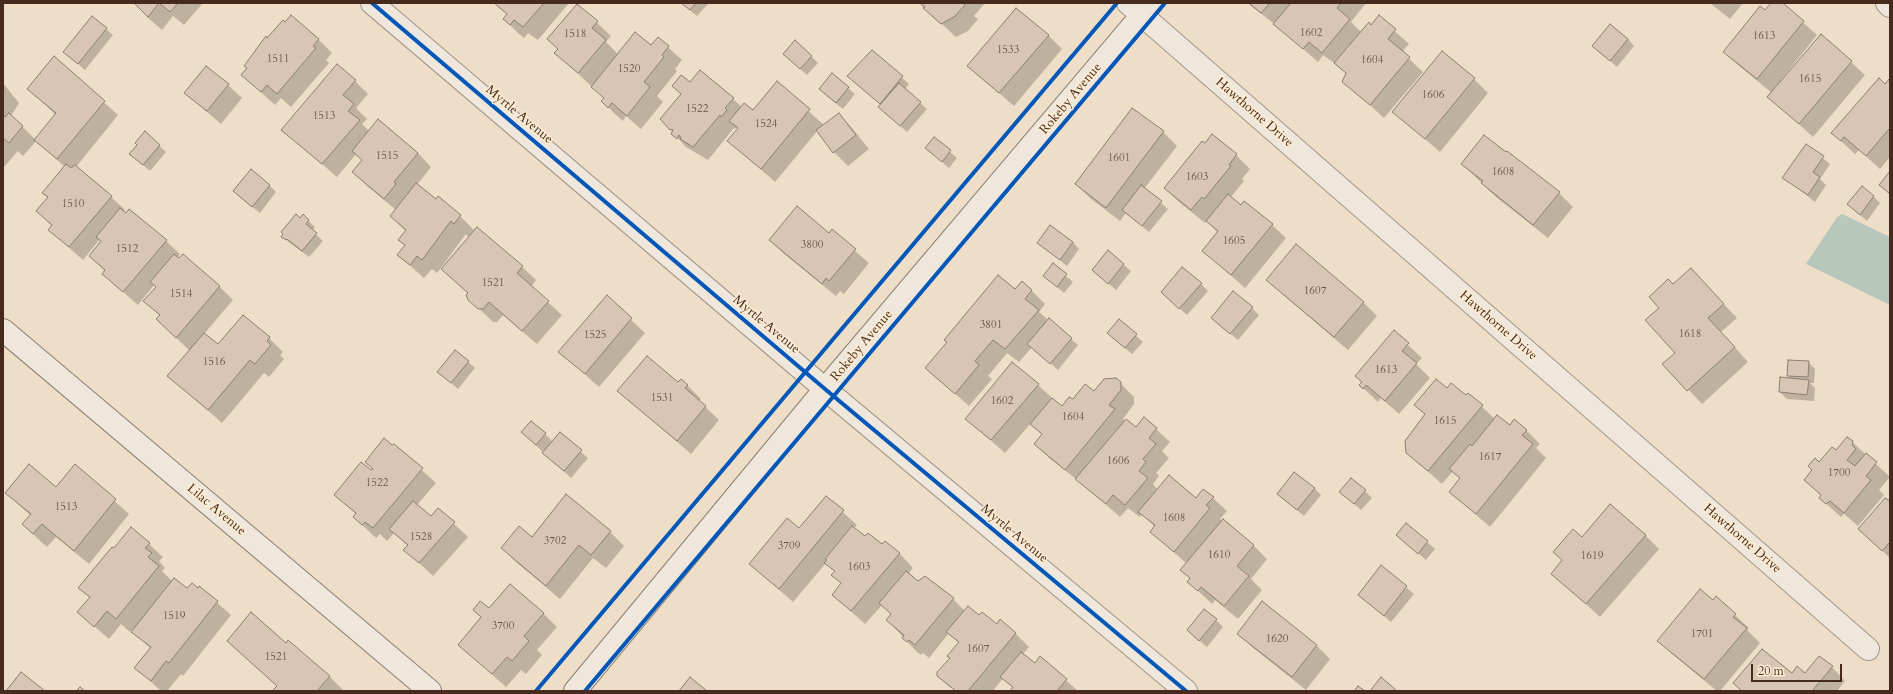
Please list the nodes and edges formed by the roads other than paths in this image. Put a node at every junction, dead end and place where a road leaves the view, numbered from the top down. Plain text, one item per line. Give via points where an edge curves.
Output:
1 (372, 3) edge
2 (1887, 3) edge
3 (1890, 6) edge
4 (1141, 7) edge
5 (3, 330) edge
6 (825, 389) junction
7 (1868, 649) dead end
8 (430, 691) edge
9 (575, 691) edge
10 (1186, 691) edge

1 - 6 street, Myrtle Avenue
2 - 3 street
4 - 6 street, Rokeby Avenue
4 - 7 street, Hawthorne Drive
5 - 8 street, Lilac Avenue
6 - 9 street, Rokeby Avenue
6 - 10 street, Myrtle Avenue

